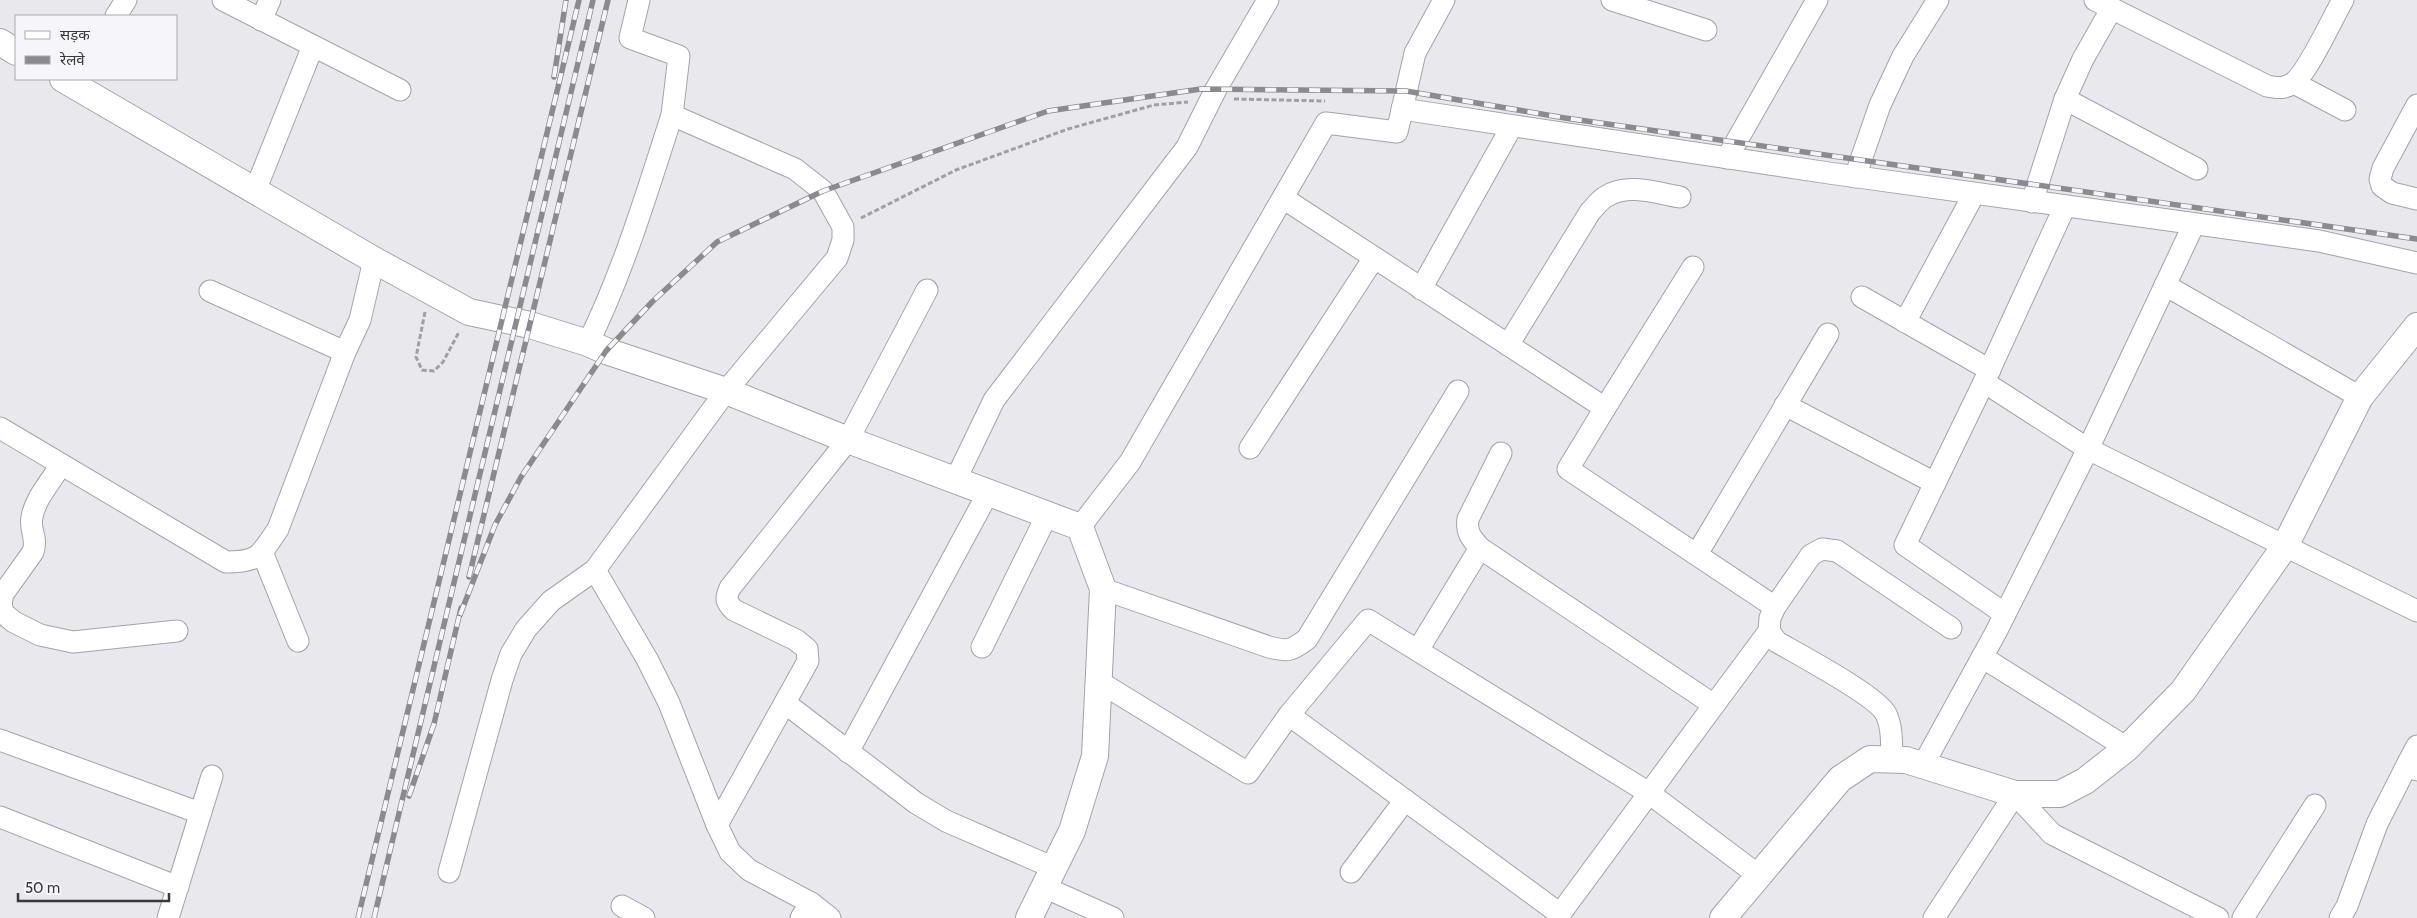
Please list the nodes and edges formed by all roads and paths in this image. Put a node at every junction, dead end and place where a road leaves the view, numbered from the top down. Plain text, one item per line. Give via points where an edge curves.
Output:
1 (126, 0) edge
2 (223, 0) edge
3 (270, 0) edge
4 (639, 0) edge
5 (1268, 0) edge
6 (1444, 0) edge
7 (1612, 0) edge
8 (1817, 0) edge
9 (1938, 0) edge
10 (2343, 0) edge
11 (2103, 4) edge
12 (117, 15) edge
13 (261, 20) junction
14 (1706, 30) dead end
15 (0, 42) edge
16 (313, 46) junction
17 (15, 51) edge
18 (73, 81) edge
19 (2294, 83) junction
20 (400, 90) dead end
21 (1211, 99) junction
22 (2065, 99) junction
23 (2417, 105) edge
24 (1402, 109) junction
25 (2345, 110) dead end
26 (672, 115) junction
27 (1326, 123) junction
28 (1512, 126) junction
29 (1727, 158) junction
30 (2196, 169) dead end
31 (1855, 177) junction
32 (255, 191) junction
33 (1974, 194) junction
34 (1680, 197) dead end
35 (1283, 198) junction
36 (2417, 199) edge
37 (2032, 202) junction
38 (2065, 206) junction
39 (2194, 224) junction
40 (843, 227) junction
41 (1374, 258) junction
42 (374, 260) junction
43 (2417, 263) edge
44 (1693, 267) dead end
45 (2165, 285) junction
46 (1421, 289) junction
47 (429, 290) junction
48 (928, 290) dead end
49 (210, 291) dead end
50 (1862, 297) dead end
51 (469, 312) junction
52 (1905, 322) junction
53 (2417, 326) edge
54 (1828, 334) dead end
55 (588, 343) junction
56 (1508, 345) junction
57 (345, 352) junction
58 (1987, 376) junction
59 (726, 391) junction
60 (1458, 392) dead end
61 (2360, 397) junction
62 (1785, 405) junction
63 (1605, 408) junction
64 (0, 428) edge
65 (848, 440) junction
66 (1250, 448) dead end
67 (2088, 449) junction
68 (1501, 453) dead end
69 (60, 465) junction
70 (955, 481) junction
71 (1935, 483) junction
72 (988, 493) junction
73 (1047, 515) junction
74 (1080, 527) junction
75 (2285, 546) junction
76 (1480, 548) junction
77 (262, 552) junction
78 (1698, 554) junction
79 (595, 570) junction
80 (1103, 589) junction
81 (1775, 607) junction
82 (2417, 611) edge
83 (2005, 614) junction
84 (1950, 628) dead end
85 (177, 631) dead end
86 (1769, 631) junction
87 (298, 641) dead end
88 (982, 648) dead end
89 (1418, 650) junction
90 (1982, 657) junction
91 (1098, 681) junction
92 (784, 703) junction
93 (1714, 705) junction
94 (1289, 715) junction
95 (0, 740) edge
96 (2127, 748) junction
97 (848, 752) junction
98 (1892, 759) junction
99 (2414, 760) edge
100 (1923, 766) junction
101 (212, 776) dead end
102 (1649, 793) junction
103 (2015, 794) junction
104 (1405, 800) junction
105 (2315, 805) dead end
106 (200, 813) junction
107 (0, 817) edge
108 (717, 825) junction
109 (448, 872) dead end
110 (1351, 872) dead end
111 (1758, 875) junction
112 (1049, 878) junction
113 (178, 887) junction
114 (622, 906) dead end
115 (806, 910) edge
116 (168, 918) edge
117 (644, 918) edge
118 (830, 918) edge
119 (1028, 918) edge
120 (1113, 918) edge
121 (1723, 918) edge
122 (1934, 918) edge
123 (2218, 918) edge
124 (2243, 918) edge
125 (2340, 918) edge

1 - 12 street
2 - 13 street
3 - 13 street
4 - 26 street via 630,38 679,56
5 - 21 street
6 - 24 street via 1415,53
7 - 14 street
8 - 29 street
9 - 31 street via 1903,56 1880,104
10 - 19 street
11 - 19 street via 2267,86 2281,88
11 - 22 street
13 - 16 street
15 - 17 street
16 - 20 street
16 - 32 street
18 - 32 street
19 - 25 street
21 - 27 path via 1330,101
21 - 40 path via 1154,105 1068,129 956,170
21 - 70 street via 1187,147 994,400
22 - 30 street
22 - 37 street
23 - 36 street via 2380,179 2382,186 2392,193
24 - 27 street via 1397,132
24 - 28 street
26 - 40 street via 795,169 823,191
26 - 55 street via 635,230
27 - 35 street
28 - 29 street
28 - 46 street
29 - 31 street
31 - 33 street
32 - 42 street
33 - 37 street
33 - 52 street
34 - 56 street via 1633,189 1605,196 1590,212
35 - 41 street
35 - 74 street via 1130,462
37 - 38 street
38 - 39 street
38 - 58 street
39 - 43 street via 2319,241
39 - 45 street
40 - 59 street via 843,240 836,258
41 - 46 street
41 - 66 street
42 - 47 street
42 - 57 street via 360,320
44 - 63 street
45 - 61 street
45 - 67 street
46 - 56 street
47 - 51 street
47 - 51 path via 416,357 422,370 434,371 444,362
48 - 65 street
49 - 57 street
50 - 52 street
51 - 55 street via 530,325
52 - 58 street
53 - 61 street
54 - 62 street
55 - 59 street
56 - 63 street
57 - 77 street via 278,528
58 - 67 street
58 - 71 street
59 - 65 street
59 - 79 street
60 - 80 street via 1307,639 1295,648 1285,652 1269,648
61 - 75 street
62 - 71 street
62 - 78 street
63 - 78 street via 1568,469
64 - 69 street
65 - 70 street
65 - 92 street via 726,597 734,610 796,640 807,649 808,661
67 - 75 street
67 - 83 street
68 - 76 street via 1468,519 1471,538
69 - 77 street via 226,562 247,562
69 - 85 street via 34,510 31,519 36,544 4,594 1,603 4,613 40,635 72,642
70 - 72 street
71 - 83 street via 1905,546
72 - 73 street
72 - 97 street
73 - 74 street
73 - 88 street
74 - 80 street
75 - 82 street
75 - 96 street via 2184,691
76 - 89 street
76 - 93 street
77 - 87 street
78 - 81 street
79 - 108 street via 669,703
79 - 109 street via 551,601 526,629 512,654
80 - 91 street
81 - 84 street via 1811,554 1822,549 1837,551
81 - 86 street
83 - 90 street
86 - 93 street
86 - 98 street via 1777,642 1871,699 1885,712 1891,729
89 - 94 street via 1368,620
89 - 102 street
90 - 96 street
90 - 100 street
91 - 94 street via 1248,773
91 - 112 street via 1095,756 1072,831
92 - 97 street
92 - 108 street
93 - 102 street
94 - 104 street
95 - 106 street
96 - 103 street via 2086,781 2060,794
97 - 112 street via 889,785 946,821
98 - 100 street
98 - 111 street via 1870,759 1840,779
99 - 125 street via 2377,824
100 - 103 street
101 - 106 street
102 - 104 street via 1560,914
102 - 111 street
103 - 122 street
103 - 123 street via 2052,834
104 - 110 street
105 - 124 street
106 - 113 street
107 - 113 street
108 - 115 street via 730,852 749,870
111 - 121 street
112 - 119 street
112 - 120 street
113 - 116 street
114 - 117 street
115 - 118 street

